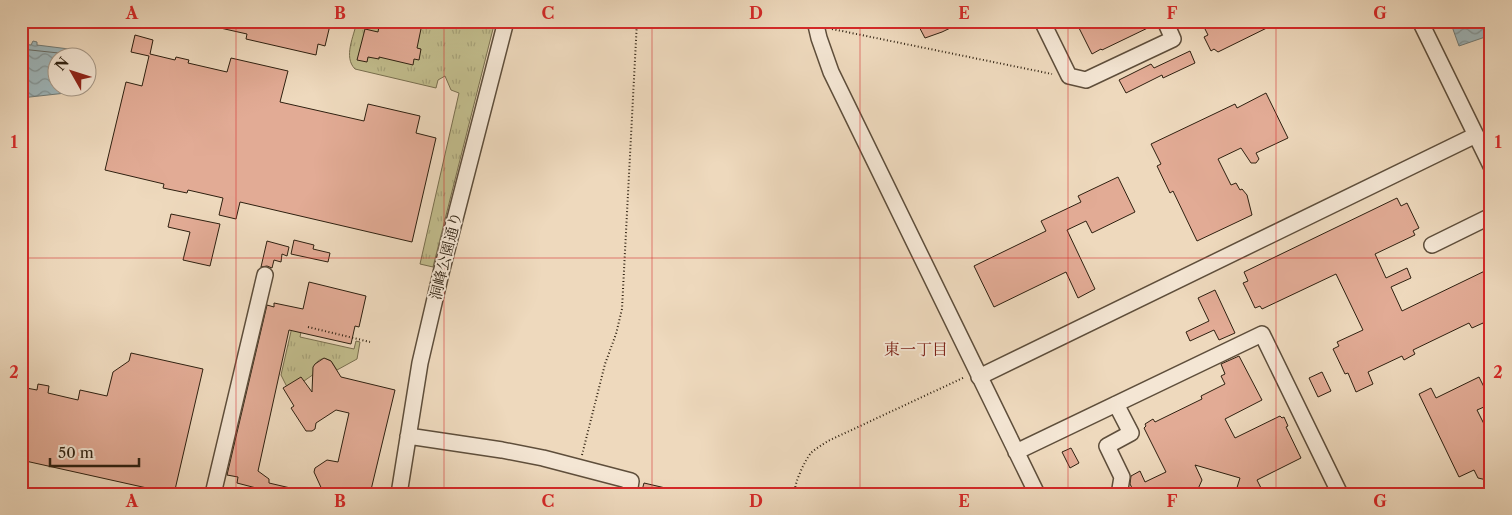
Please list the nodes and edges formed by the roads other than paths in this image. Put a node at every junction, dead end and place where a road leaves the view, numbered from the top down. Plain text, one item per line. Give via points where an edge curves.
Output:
1 (506, 21) edge
2 (1042, 21) edge
3 (1165, 21) edge
4 (1420, 21) edge
5 (821, 25) edge
6 (1476, 135) junction
7 (1491, 166) edge
8 (1491, 216) edge
9 (1432, 244) dead end
10 (265, 275) dead end
11 (978, 374) junction
12 (1116, 404) junction
13 (408, 436) junction
14 (1016, 452) junction
15 (213, 494) edge
16 (399, 494) edge
17 (629, 494) edge
18 (1036, 494) edge
19 (1122, 494) edge
20 (1340, 494) edge

1 - 13 street, 洞峰公園通り via 441,273 420,363
2 - 3 street via 1069,76 1086,80 1173,39
4 - 6 street
5 - 11 street via 819,38 831,72
6 - 7 street
6 - 11 street
8 - 9 street
10 - 15 street
11 - 14 street
12 - 14 street
12 - 19 street via 1131,433 1107,446 1122,477
12 - 20 street via 1262,334
13 - 16 street, 洞峰公園通り
13 - 17 street via 502,450 579,467 632,481
14 - 18 street

